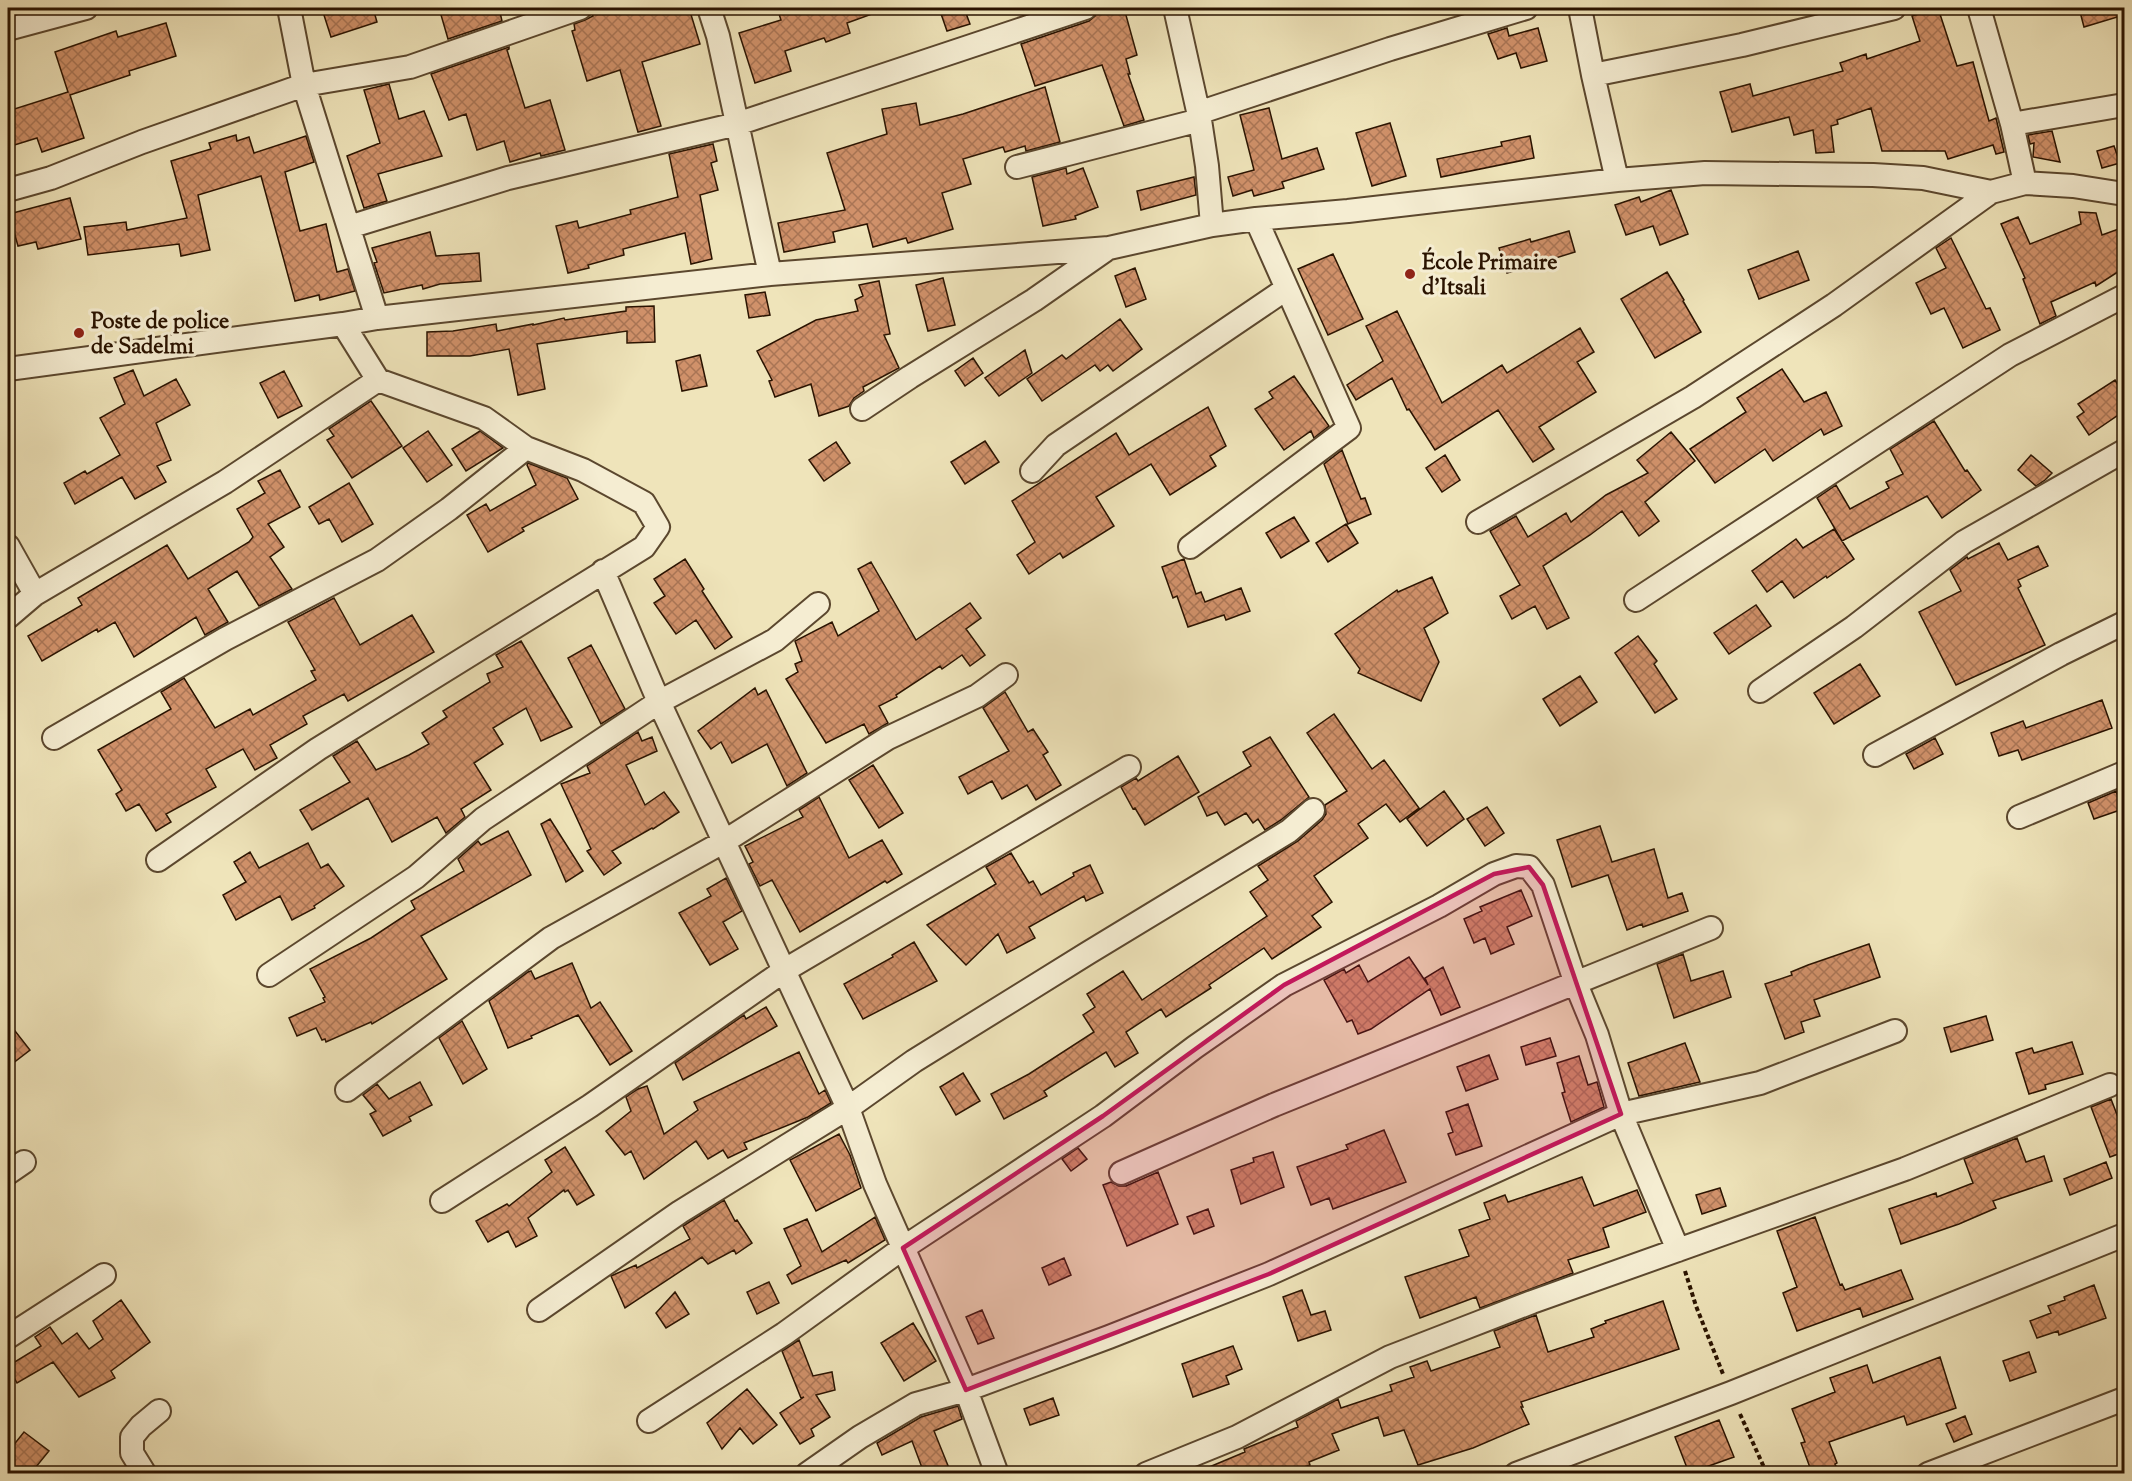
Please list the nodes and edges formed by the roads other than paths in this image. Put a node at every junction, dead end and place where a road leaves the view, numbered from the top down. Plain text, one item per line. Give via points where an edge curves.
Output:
1 (86, 8) edge
2 (289, 8) edge
3 (580, 8) edge
4 (709, 8) edge
5 (1085, 8) edge
6 (1175, 8) edge
7 (1526, 8) edge
8 (1580, 8) edge
9 (1894, 8) edge
10 (1979, 8) edge
11 (8, 29) edge
12 (1593, 75) junction
13 (304, 85) junction
14 (2124, 105) edge
15 (1199, 116) junction
16 (737, 124) junction
17 (2012, 124) junction
18 (1017, 167) dead end
19 (1617, 180) junction
20 (2025, 183) junction
21 (8, 190) edge
22 (1991, 192) junction
23 (2124, 194) edge
24 (1256, 219) junction
25 (1212, 225) junction
26 (349, 227) junction
27 (1109, 248) junction
28 (770, 274) junction
29 (1286, 289) junction
30 (2124, 296) edge
31 (377, 318) junction
32 (343, 324) junction
33 (8, 369) edge
34 (378, 380) junction
35 (862, 409) dead end
36 (526, 448) junction
37 (2124, 451) edge
38 (1032, 471) dead end
39 (1478, 522) dead end
40 (8, 546) edge
41 (1190, 547) dead end
42 (603, 571) junction
43 (35, 594) junction
44 (1636, 600) dead end
45 (819, 604) dead end
46 (8, 617) edge
47 (2124, 623) edge
48 (1006, 675) dead end
49 (1760, 691) dead end
50 (659, 702) junction
51 (54, 738) dead end
52 (1875, 755) dead end
53 (1129, 767) dead end
54 (2124, 773) edge
55 (1313, 810) dead end
56 (2019, 817) dead end
57 (725, 841) junction
58 (158, 860) dead end
59 (1711, 928) dead end
60 (785, 970) junction
61 (269, 975) dead end
62 (1576, 984) junction
63 (1894, 1031) dead end
64 (2110, 1085) dead end
65 (347, 1090) dead end
66 (848, 1108) junction
67 (1621, 1114) junction
68 (1121, 1173) dead end
69 (442, 1201) dead end
70 (2124, 1236) edge
71 (903, 1248) junction
72 (1678, 1250) junction
73 (104, 1275) dead end
74 (539, 1310) dead end
75 (8, 1337) edge
76 (966, 1390) junction
77 (2124, 1399) edge
78 (159, 1411) dead end
79 (649, 1421) dead end
80 (145, 1473) edge
81 (807, 1473) edge
82 (997, 1473) edge
83 (1146, 1473) edge
84 (1516, 1473) edge
85 (1928, 1473) edge

1 - 11 street
2 - 13 street
3 - 13 street via 410,67
4 - 16 street
5 - 16 street
6 - 15 street
7 - 15 street via 1390,49
8 - 12 street
9 - 12 street via 1742,45
10 - 17 street
12 - 19 street
13 - 21 street via 51,178
13 - 26 street
14 - 17 street
15 - 18 street
15 - 25 street
16 - 26 street via 508,178
16 - 28 street
17 - 20 street
19 - 22 street via 1705,173 1873,176 1923,178
19 - 24 street
20 - 22 street
20 - 23 street
22 - 39 street via 1694,397
24 - 25 street
24 - 29 street
25 - 27 street
26 - 31 street
27 - 28 street
27 - 35 street
28 - 31 street
29 - 38 street via 1056,445
29 - 41 street via 1349,428
30 - 44 street via 2010,355
31 - 32 street
32 - 33 street
32 - 34 street
34 - 36 street via 484,418
34 - 43 street via 225,482
36 - 42 street via 582,470 644,503 658,527 644,547
36 - 51 street via 377,560 225,639
37 - 49 street via 1964,542 1854,627
40 - 43 street
42 - 50 street
42 - 58 street via 318,749
43 - 46 street
45 - 50 street via 775,640
47 - 52 street
48 - 57 street via 977,696 888,738
50 - 57 street
50 - 61 street via 483,819 416,877
53 - 60 street
54 - 56 street
55 - 66 street via 1289,831 914,1061
57 - 60 street
57 - 65 street via 551,938
59 - 62 street
60 - 66 street
60 - 69 street via 590,1106
62 - 67 street via 1597,1035
62 - 68 street via 1284,1101
62 - 71 street via 1543,885 1529,867 1516,866 1494,874 1284,985 1103,1116
63 - 67 street via 1760,1083
64 - 72 street via 1905,1169
66 - 71 street
66 - 74 street via 680,1212
67 - 72 street
67 - 76 street via 1269,1274
70 - 84 street via 1731,1393
71 - 76 street
71 - 79 street via 784,1334
72 - 83 street via 1390,1357 1237,1437
73 - 75 street
76 - 81 street via 916,1404
76 - 82 street
77 - 85 street
78 - 80 street via 132,1437 132,1453

